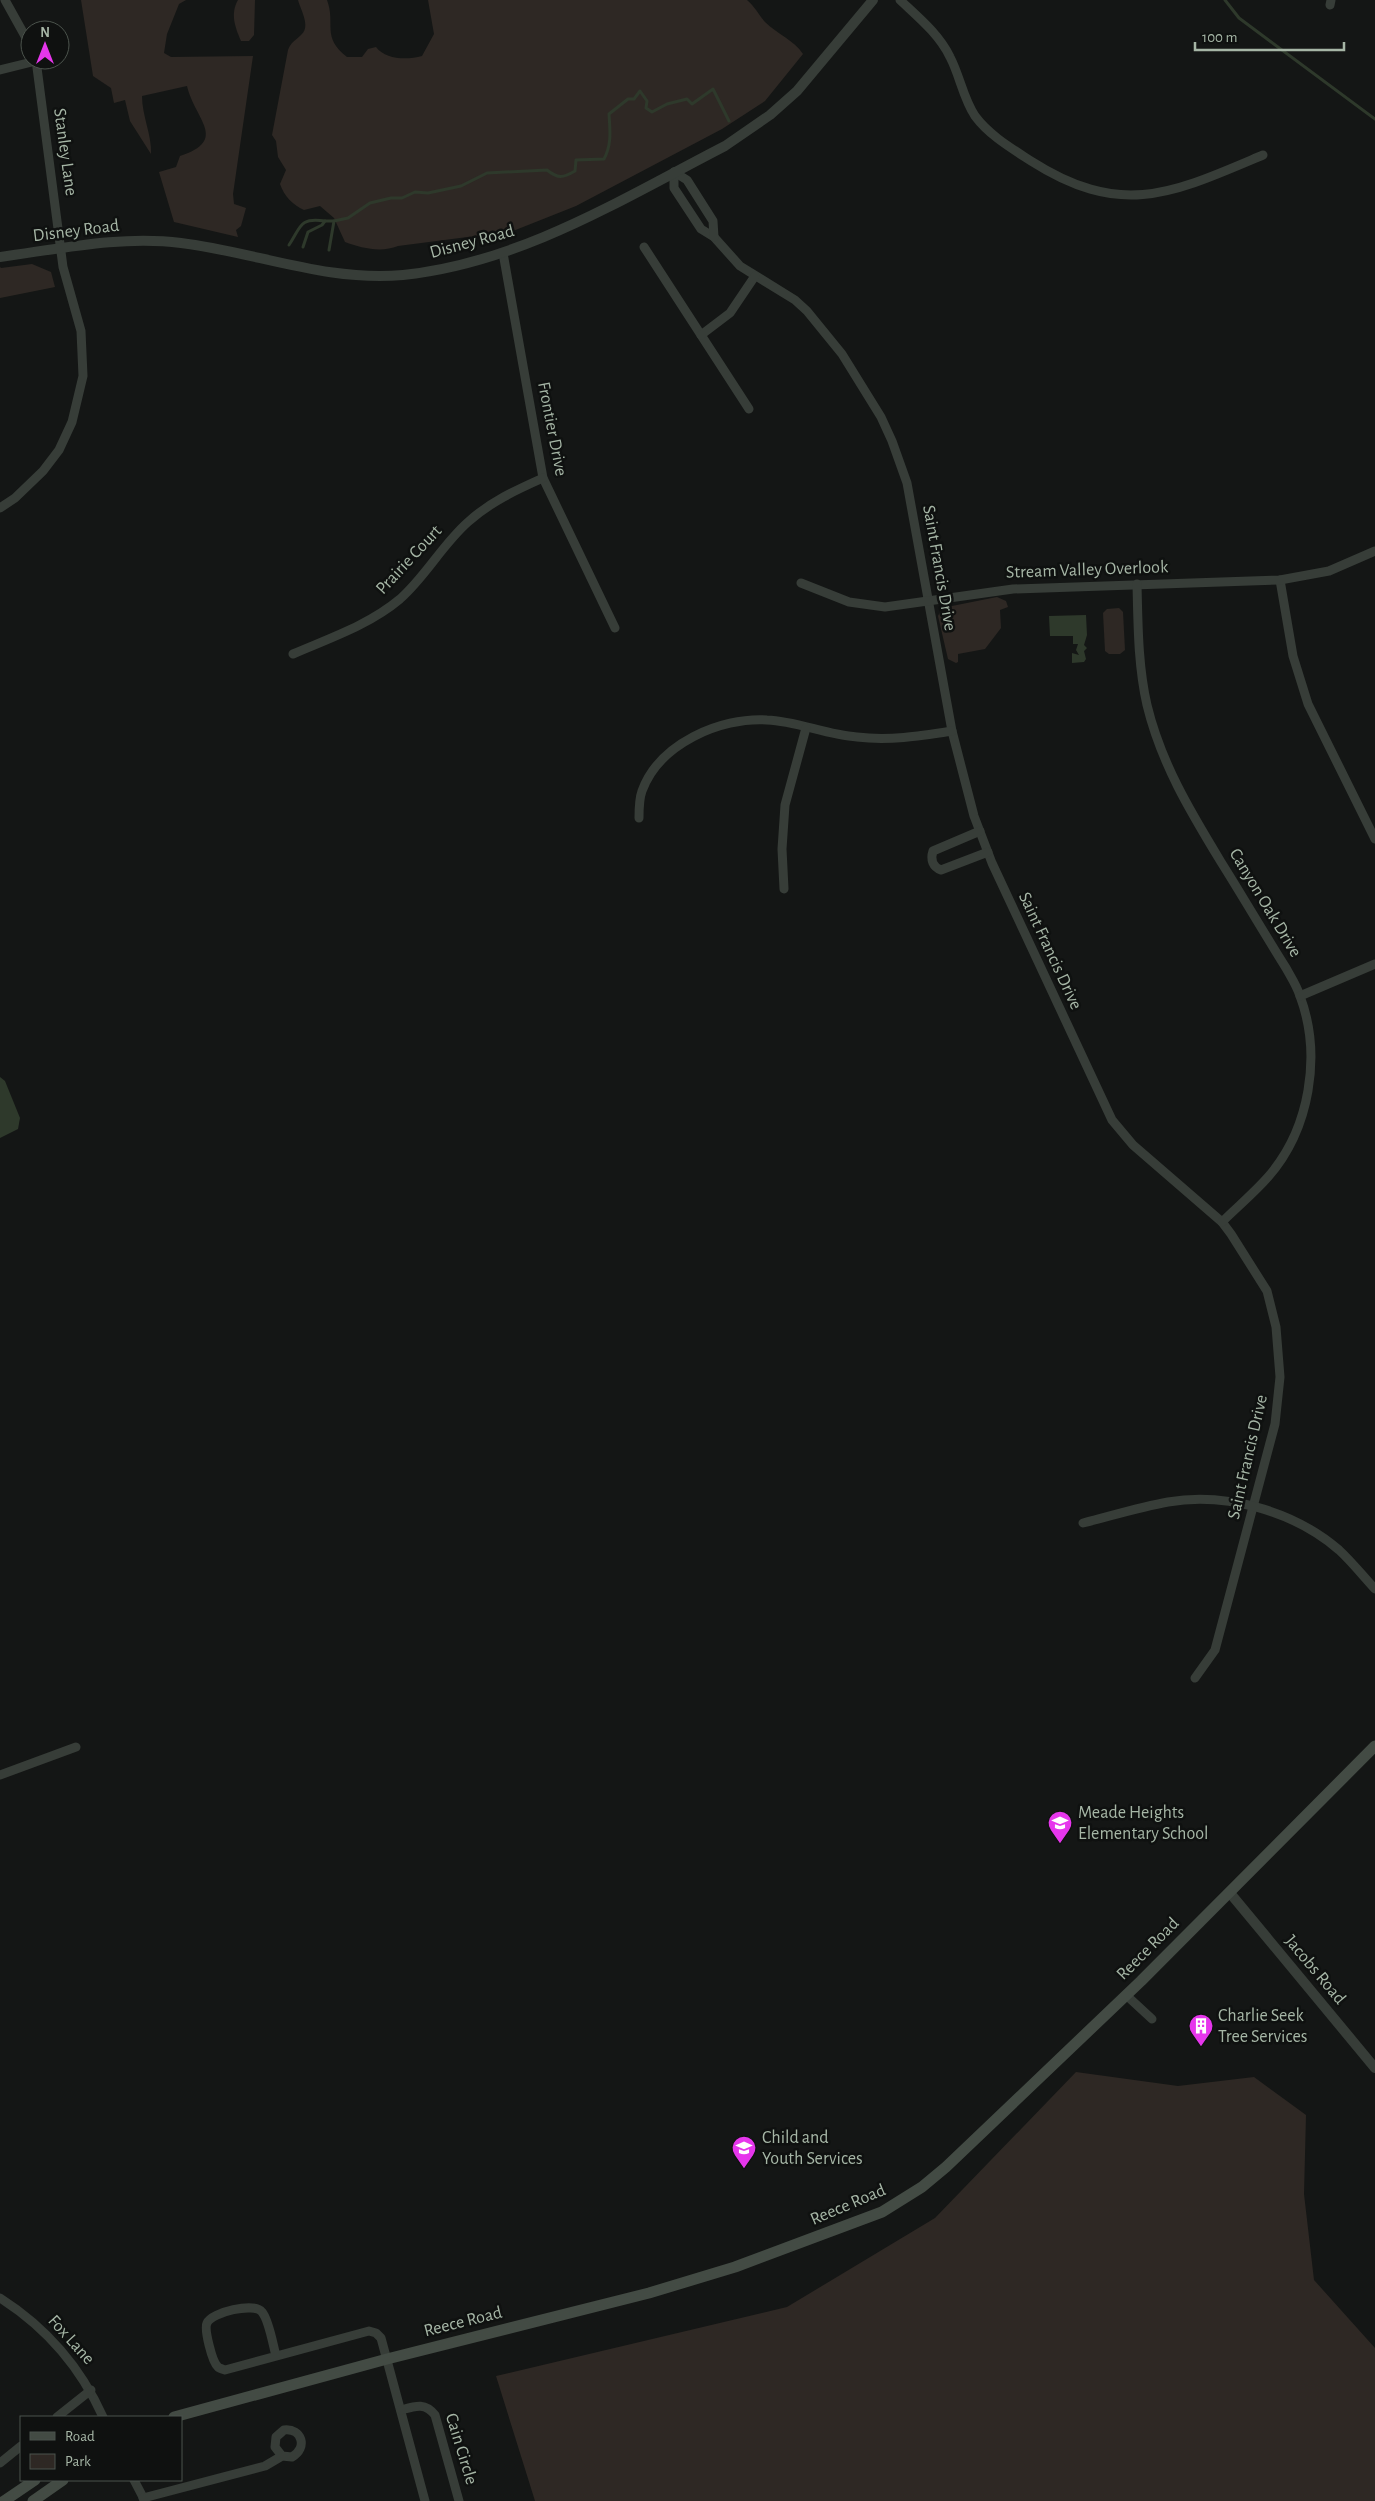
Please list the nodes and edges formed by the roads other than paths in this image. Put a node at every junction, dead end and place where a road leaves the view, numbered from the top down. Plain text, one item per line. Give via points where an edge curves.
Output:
1 (5, 0) edge
2 (873, 0) edge
3 (900, 0) edge
4 (20, 27) edge
5 (20, 65) edge
6 (0, 70) edge
7 (37, 70) edge
8 (1263, 155) dead end
9 (674, 172) junction
10 (714, 237) junction
11 (644, 247) dead end
12 (61, 248) junction
13 (503, 253) junction
14 (0, 257) edge
15 (755, 276) junction
16 (702, 335) junction
17 (749, 408) dead end
18 (543, 478) junction
19 (0, 508) edge
20 (1375, 551) edge
21 (1280, 580) junction
22 (801, 583) dead end
23 (1137, 584) junction
24 (929, 600) junction
25 (615, 628) dead end
26 (293, 654) dead end
27 (806, 728) junction
28 (952, 731) junction
29 (638, 818) dead end
30 (980, 832) junction
31 (1375, 839) edge
32 (988, 852) junction
33 (784, 889) dead end
34 (1375, 964) edge
35 (1300, 996) junction
36 (1222, 1222) junction
37 (1254, 1507) junction
38 (1083, 1523) dead end
39 (1375, 1589) edge
40 (1195, 1678) dead end
41 (1375, 1746) edge
42 (76, 1747) dead end
43 (0, 1775) edge
44 (1230, 1893) junction
45 (1126, 1995) junction
46 (1152, 2019) dead end
47 (1375, 2068) edge
48 (0, 2298) edge
49 (276, 2356) junction
50 (387, 2359) junction
51 (91, 2390) junction
52 (400, 2410) junction
53 (58, 2416) edge
54 (103, 2416) edge
55 (178, 2416) edge
56 (20, 2447) edge
57 (282, 2456) dead end
58 (0, 2463) edge
59 (34, 2481) edge
60 (62, 2481) edge
61 (134, 2481) edge
62 (144, 2500) edge
63 (4, 2501) edge
64 (32, 2501) edge
65 (425, 2501) edge
66 (459, 2501) edge

1 - 4 street
2 - 9 street, Disney Road via 797,91 770,115 725,146
3 - 8 street via 942,44 965,97 990,133 1065,180 1110,194 1145,196 1196,184
5 - 6 street
7 - 12 street, Stanley Lane
9 - 10 street, Saint Francis Drive via 687,180 713,221
9 - 10 street, Saint Francis Drive via 674,188 701,229
9 - 13 street, Disney Road via 556,232
10 - 15 street, Saint Francis Drive via 726,252
11 - 16 street
12 - 13 street, Disney Road via 123,242 175,242 299,267 366,275 436,270
12 - 14 street, Disney Road
12 - 19 street, Stanley Lane via 81,331 84,361 75,413 59,450 43,471
13 - 18 street, Frontier Drive
15 - 16 street via 730,313
15 - 24 street, Saint Francis Drive via 807,311 847,360 881,417 907,483
16 - 17 street
18 - 25 street, Frontier Drive
18 - 26 street, Prairie Court via 499,499 468,522 415,584 382,613
20 - 21 street, Stream Valley Overlook via 1329,571
21 - 23 street, Stream Valley Overlook
21 - 31 street via 1293,656 1308,704
22 - 24 street, Stream Valley Overlook via 830,596 866,606 886,607
23 - 24 street, Stream Valley Overlook via 1006,589
23 - 35 street, Canyon Oak Drive via 1143,683 1165,762 1185,804
24 - 28 street, Saint Francis Drive
27 - 28 street via 856,738 889,739
27 - 29 street via 785,722 749,720 691,738 674,750 650,776 641,792
27 - 33 street via 785,805
28 - 30 street, Saint Francis Drive via 963,781
30 - 32 street, Saint Francis Drive
30 - 32 street via 932,851 931,860 941,870
32 - 36 street, Saint Francis Drive via 1112,1120 1133,1145
34 - 35 street
35 - 36 street, Canyon Oak Drive via 1309,1038 1310,1062 1304,1111 1284,1155 1269,1176
36 - 37 street, Saint Francis Drive via 1266,1291 1280,1357 1275,1424
37 - 38 street via 1218,1500 1169,1502
37 - 39 street via 1285,1517 1318,1536 1338,1550
37 - 40 street, Saint Francis Drive via 1215,1650
41 - 44 main road, Reece Road
42 - 43 street
44 - 45 main road, Reece Road
44 - 47 street, Jacobs Road
45 - 46 street
45 - 50 main road, Reece Road via 946,2167 922,2187 882,2212 701,2278
48 - 51 street, Fox Lane via 43,2330 61,2348
49 - 49 street via 225,2370 218,2368 205,2329 207,2322 212,2317 250,2306 258,2308 264,2313
49 - 50 street via 369,2331 381,2338
50 - 52 street
50 - 55 main road, Reece Road
51 - 53 street
51 - 54 street, Fox Lane
52 - 65 street
52 - 66 street, Cain Circle via 423,2405 435,2415
56 - 58 street
57 - 62 street via 265,2466
59 - 63 main road
60 - 64 main road
61 - 62 street

